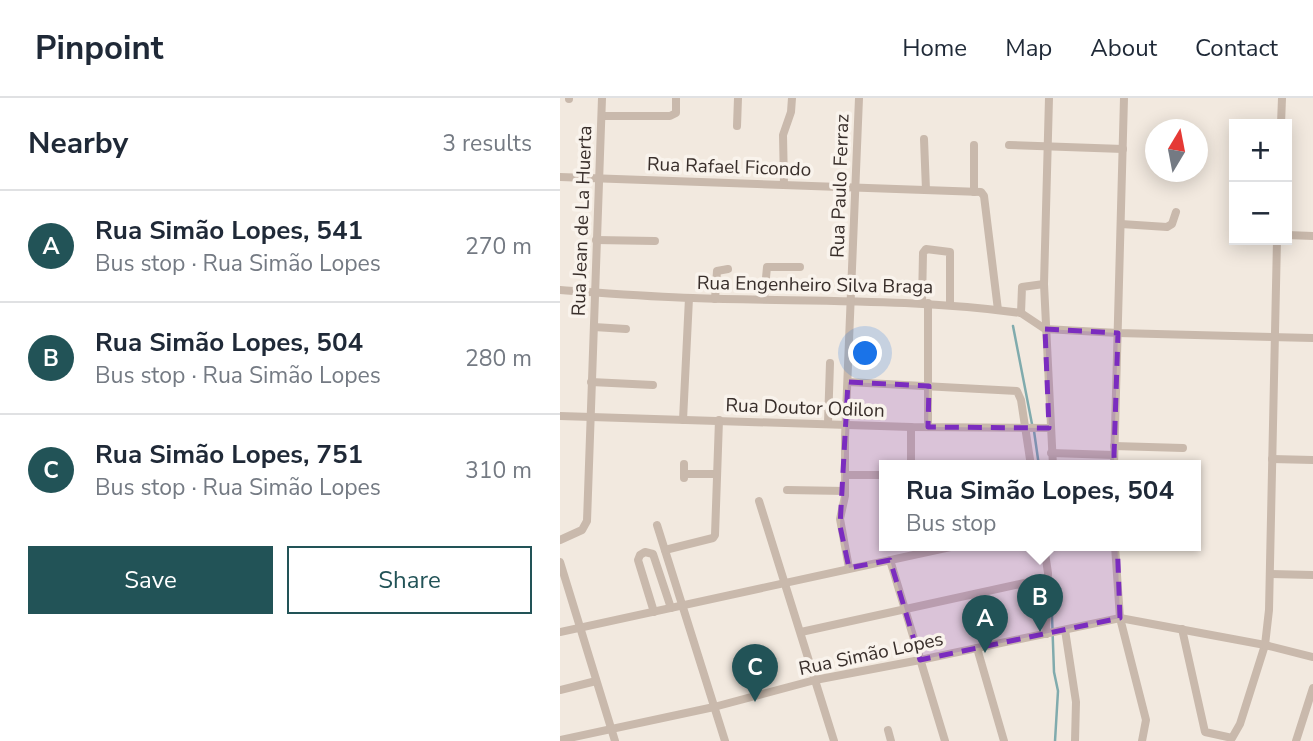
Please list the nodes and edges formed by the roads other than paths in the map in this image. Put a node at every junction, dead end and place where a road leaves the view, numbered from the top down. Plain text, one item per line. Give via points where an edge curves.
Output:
1 (603, 98) edge
2 (676, 98) edge
3 (738, 98) edge
4 (792, 98) edge
5 (859, 98) edge
6 (1049, 98) edge
7 (1124, 98) edge
8 (1282, 98) edge
9 (602, 116) junction
10 (1281, 119) edge
11 (737, 126) dead end
12 (924, 139) dead end
13 (974, 145) dead end
14 (1010, 145) dead end
15 (1048, 148) junction
16 (1122, 149) junction
17 (560, 177) edge
18 (598, 179) junction
19 (784, 185) junction
20 (855, 187) junction
21 (926, 190) junction
22 (977, 192) junction
23 (1176, 212) dead end
24 (1121, 224) junction
25 (1292, 235) edge
26 (1313, 236) edge
27 (596, 240) junction
28 (655, 241) dead end
29 (1277, 245) edge
30 (800, 267) dead end
31 (728, 269) dead end
32 (1044, 284) junction
33 (560, 290) edge
34 (595, 292) junction
35 (689, 298) junction
36 (715, 299) junction
37 (764, 299) junction
38 (851, 299) junction
39 (925, 303) junction
40 (950, 304) junction
41 (998, 310) junction
42 (1021, 313) junction
43 (594, 327) junction
44 (1045, 328) junction
45 (626, 329) dead end
46 (1118, 333) junction
47 (1275, 337) junction
48 (1313, 338) edge
49 (830, 363) dead end
50 (591, 382) junction
51 (848, 382) junction
52 (653, 385) dead end
53 (929, 386) junction
54 (560, 416) edge
55 (591, 418) junction
56 (683, 420) junction
57 (719, 420) junction
58 (828, 423) junction
59 (846, 425) junction
60 (911, 427) junction
61 (928, 427) junction
62 (1026, 428) junction
63 (1049, 428) junction
64 (1183, 448) dead end
65 (1114, 450) junction
66 (1051, 453) junction
67 (1272, 459) junction
68 (911, 460) edge
69 (1030, 460) edge
70 (1052, 460) edge
71 (1114, 460) edge
72 (1313, 460) edge
73 (684, 464) dead end
74 (717, 474) junction
75 (845, 475) junction
76 (879, 475) edge
77 (787, 490) dead end
78 (845, 491) junction
79 (759, 501) dead end
80 (657, 525) dead end
81 (560, 540) edge
82 (665, 550) junction
83 (932, 551) edge
84 (1044, 551) edge
85 (1115, 551) edge
86 (890, 560) junction
87 (560, 562) edge
88 (849, 568) junction
89 (1271, 574) junction
90 (1313, 575) edge
91 (1047, 578) junction
92 (786, 582) junction
93 (684, 606) junction
94 (671, 608) junction
95 (905, 610) junction
96 (654, 612) junction
97 (1120, 618) junction
98 (580, 627) junction
99 (1182, 629) junction
100 (1061, 631) junction
101 (560, 632) edge
102 (801, 632) junction
103 (1046, 634) junction
104 (1265, 645) junction
105 (976, 648) junction
106 (1313, 657) edge
107 (920, 660) junction
108 (815, 680) junction
109 (597, 681) junction
110 (1313, 688) edge
111 (560, 690) edge
112 (714, 706) junction
113 (612, 729) junction
114 (888, 730) dead end
115 (560, 740) edge
116 (615, 741) edge
117 (724, 741) edge
118 (834, 741) edge
119 (891, 741) edge
120 (945, 741) edge
121 (1004, 741) edge
122 (1075, 741) edge
123 (1142, 741) edge
124 (1296, 741) edge

1 - 9 street, Rua Jean de La Huerta
2 - 9 street via 676,113 670,116
3 - 11 street
4 - 19 street via 783,135
5 - 20 street, Rua Paulo Ferraz
6 - 15 street
7 - 16 street
8 - 10 street
9 - 18 street, Rua Jean de La Huerta
12 - 21 street
13 - 22 street
14 - 15 street
15 - 16 street
15 - 32 street
16 - 24 street
17 - 18 street, Rua Rafael Ficondo
18 - 19 street, Rua Rafael Ficondo
18 - 27 street, Rua Jean de La Huerta
19 - 20 street, Rua Rafael Ficondo
20 - 21 street, Rua Rafael Ficondo
20 - 38 street, Rua Paulo Ferraz
21 - 22 street, Rua Rafael Ficondo
22 - 41 street via 984,196
23 - 24 street via 1167,227
24 - 46 street
25 - 26 street
27 - 28 street
27 - 34 street, Rua Jean de La Huerta
29 - 47 street
30 - 37 street via 768,267
31 - 36 street via 717,271
32 - 42 street via 1021,288
32 - 44 street
33 - 34 street, Rua Engenheiro Silva Braga
34 - 35 street, Rua Engenheiro Silva Braga
34 - 43 street, Rua Jean de La Huerta
35 - 36 street, Rua Engenheiro Silva Braga
35 - 56 street
36 - 37 street, Rua Engenheiro Silva Braga
37 - 38 street, Rua Engenheiro Silva Braga
38 - 39 street, Rua Engenheiro Silva Braga
38 - 51 street, Rua Paulo Ferraz
39 - 40 street, Rua Engenheiro Silva Braga
39 - 40 street via 926,249 951,254
39 - 53 street
40 - 41 street, Rua Engenheiro Silva Braga
41 - 42 street, Rua Engenheiro Silva Braga
42 - 44 street
43 - 45 street
43 - 50 street, Rua Jean de La Huerta
44 - 46 street
44 - 63 street
46 - 47 street
46 - 65 street
47 - 48 street
47 - 67 street
49 - 58 street
50 - 52 street
50 - 55 street, Rua Jean de La Huerta
51 - 53 street
51 - 59 street, Rua Paulo Ferraz
53 - 61 street
53 - 62 street via 1012,390 1019,394
54 - 55 street, Rua Doutor Odilon
55 - 56 street, Rua Doutor Odilon
55 - 81 street, Rua Jean de La Huerta via 586,526
56 - 57 street, Rua Doutor Odilon
57 - 58 street, Rua Doutor Odilon
57 - 74 street
58 - 59 street, Rua Doutor Odilon
59 - 60 street, Rua Doutor Odilon
59 - 75 street, Rua Paulo Ferraz
60 - 61 street, Rua Doutor Odilon
60 - 68 street
61 - 62 street, Rua Doutor Odilon
62 - 63 street, Rua Doutor Odilon
62 - 69 street
63 - 66 street
64 - 65 street
65 - 66 street
65 - 71 street
66 - 70 street
67 - 72 street
67 - 89 street
73 - 74 street via 684,476
74 - 82 street via 713,538
75 - 76 street
75 - 78 street, Rua Paulo Ferraz
77 - 78 street
78 - 88 street, Rua Paulo Ferraz via 839,526
79 - 92 street
80 - 82 street
82 - 93 street
83 - 86 street
84 - 91 street
85 - 97 street
86 - 88 street
86 - 95 street
87 - 98 street
88 - 92 street
89 - 90 street
89 - 104 street
91 - 95 street
91 - 103 street
92 - 93 street
92 - 102 street
93 - 94 street
93 - 112 street
94 - 96 street
94 - 96 street via 653,554 645,552 638,560
95 - 102 street
95 - 107 street
96 - 98 street
97 - 99 street, Rua Simão Lopes
97 - 100 street, Rua Simão Lopes
97 - 123 street via 1146,720
98 - 101 street
98 - 109 street
99 - 104 street, Rua Simão Lopes
99 - 104 street via 1205,732 1226,738 1236,733
100 - 103 street, Rua Simão Lopes
100 - 122 street via 1076,702
102 - 108 street
103 - 105 street, Rua Simão Lopes
104 - 106 street, Rua Simão Lopes
105 - 107 street, Rua Simão Lopes
105 - 121 street
107 - 108 street, Rua Simão Lopes
107 - 120 street
108 - 112 street, Rua Simão Lopes
108 - 118 street
109 - 111 street
109 - 113 street
110 - 124 street
112 - 113 street, Rua Simão Lopes
112 - 117 street
113 - 115 street, Rua Simão Lopes
113 - 116 street
114 - 119 street

